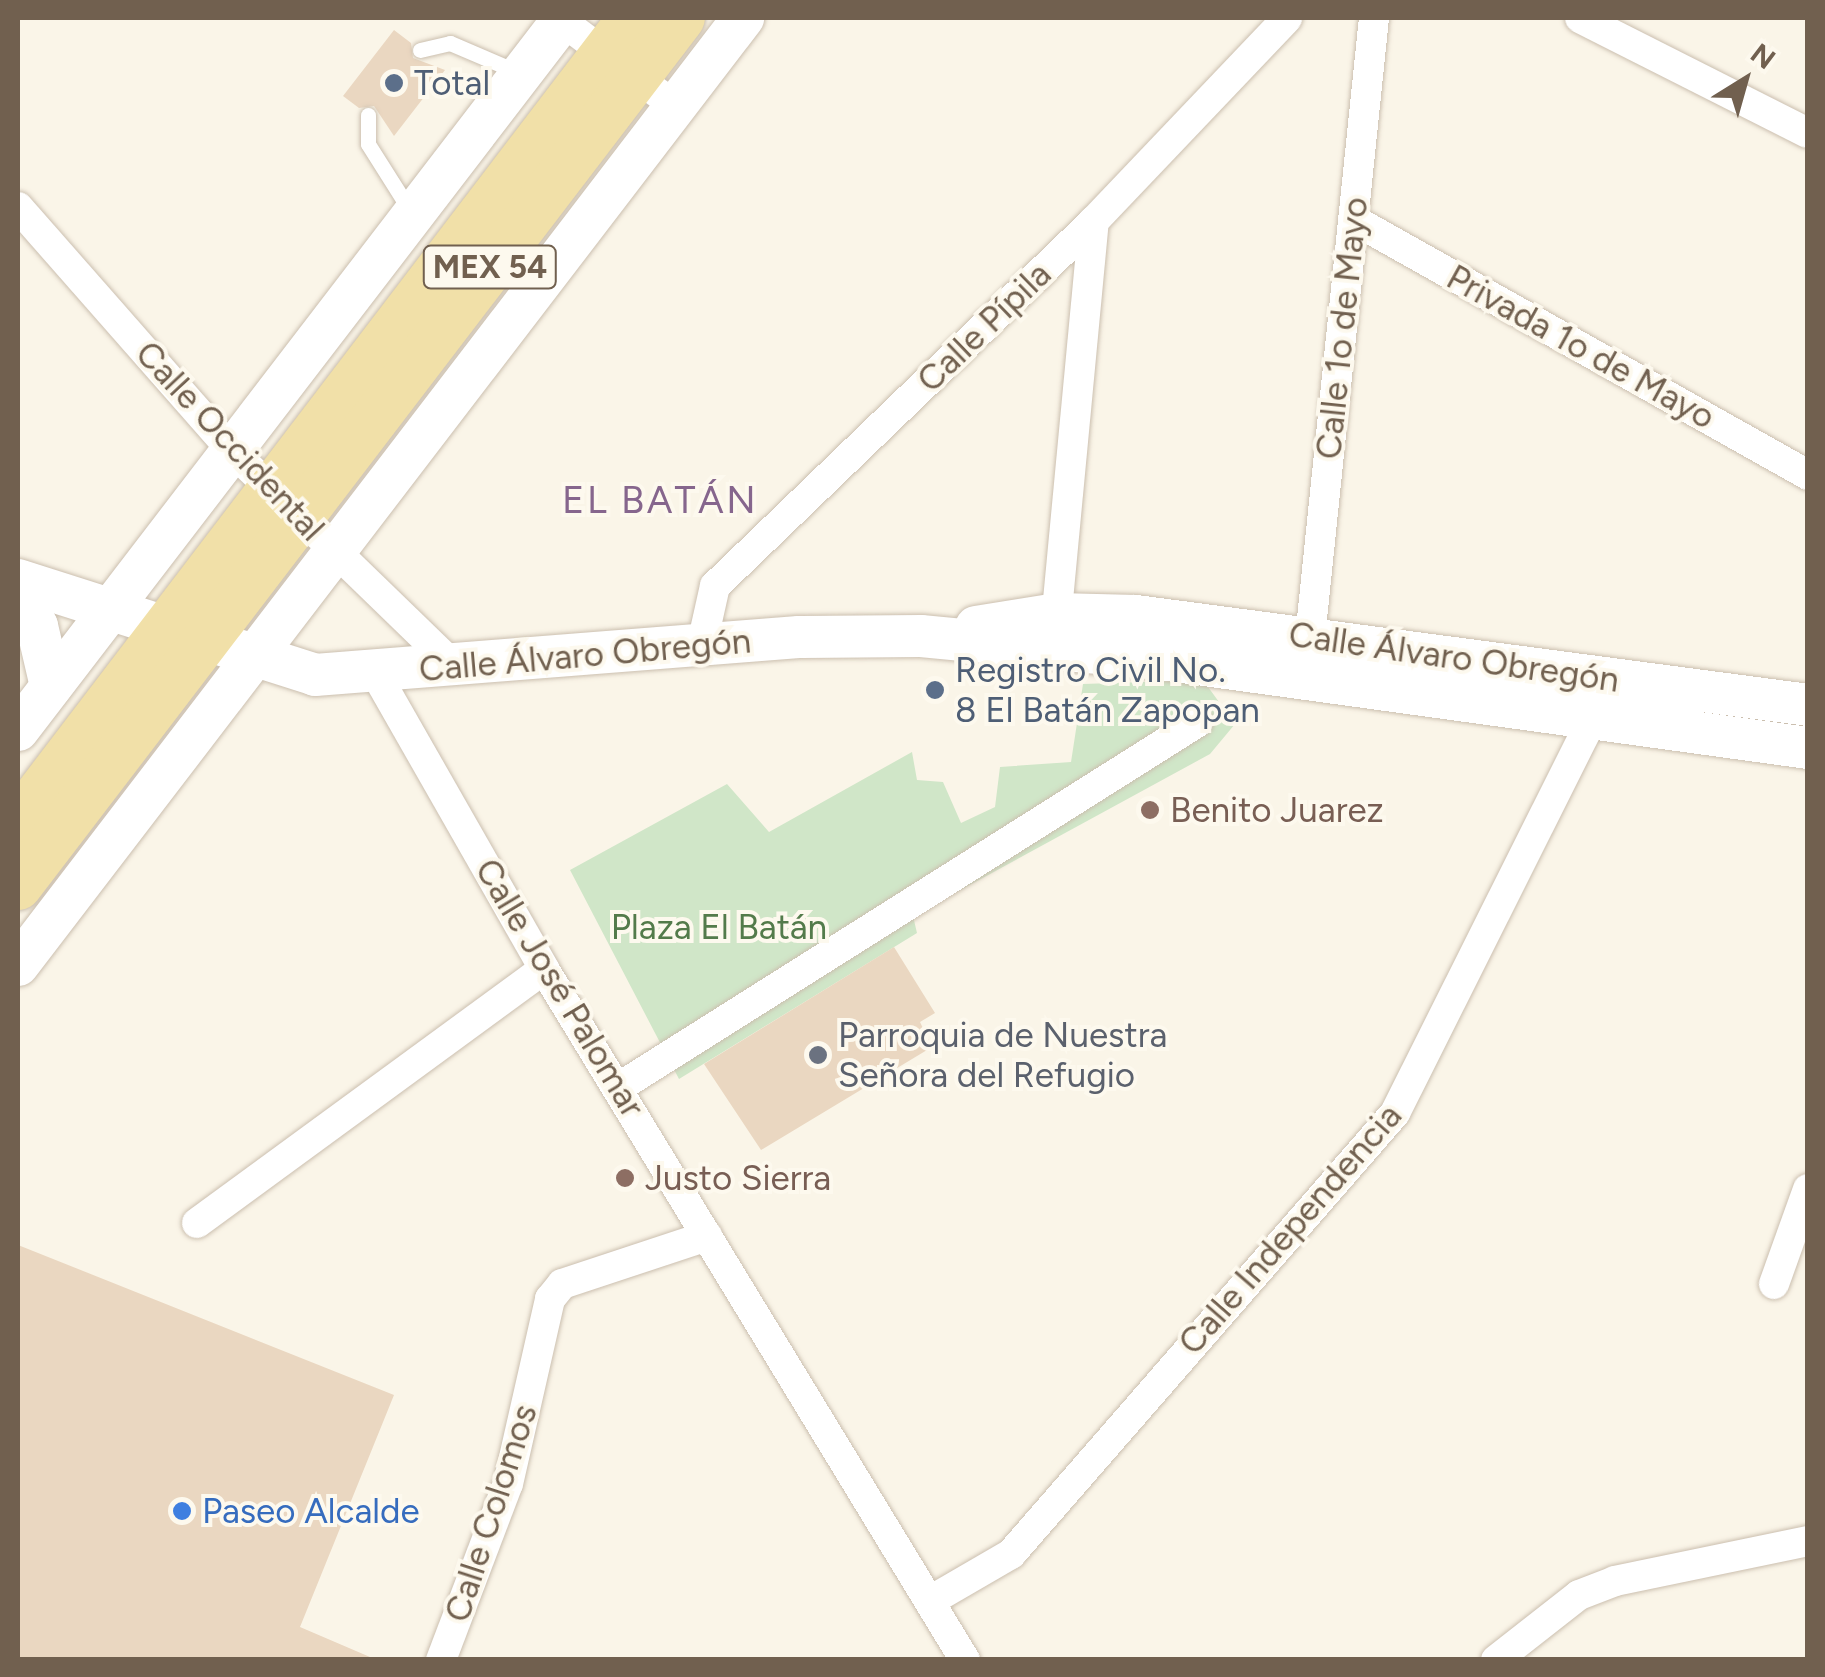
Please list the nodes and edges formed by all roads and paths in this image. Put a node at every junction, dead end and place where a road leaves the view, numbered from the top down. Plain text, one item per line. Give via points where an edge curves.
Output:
1 (681, 18) edge
2 (743, 18) edge
3 (1287, 18) edge
4 (1374, 18) edge
5 (1580, 18) edge
6 (561, 19) edge
7 (624, 49) edge
8 (420, 50) dead end
9 (522, 73) junction
10 (674, 106) junction
11 (368, 116) dead end
12 (1808, 133) edge
13 (18, 207) edge
14 (413, 215) junction
15 (1354, 220) junction
16 (1094, 222) junction
17 (232, 451) junction
18 (1808, 475) edge
19 (286, 503) junction
20 (334, 553) junction
21 (18, 580) edge
22 (18, 593) edge
23 (112, 608) junction
24 (1055, 632) junction
25 (184, 637) junction
26 (1310, 638) junction
27 (702, 644) junction
28 (251, 661) junction
29 (452, 664) junction
30 (376, 674) junction
31 (1613, 679) junction
32 (52, 686) junction
33 (1808, 705) edge
34 (1593, 719) junction
35 (1198, 722) dead end
36 (18, 730) edge
37 (1808, 748) edge
38 (18, 822) edge
39 (18, 886) edge
40 (18, 965) edge
41 (544, 969) junction
42 (621, 1086) junction
43 (1806, 1198) edge
44 (197, 1223) dead end
45 (707, 1236) junction
46 (1774, 1284) dead end
47 (1808, 1541) edge
48 (930, 1601) junction
49 (441, 1660) edge
50 (965, 1660) edge
51 (1496, 1660) edge

1 - 7 main road, MEX 54
2 - 10 street
3 - 16 street, Calle Pípila
4 - 15 street, Calle 1o de Mayo
5 - 12 street
6 - 7 street
6 - 9 street
7 - 10 street
7 - 19 main road, MEX 54
8 - 9 lane via 450,42
9 - 14 street
10 - 20 street
11 - 14 lane via 368,144
13 - 17 street, Calle Occidental
14 - 17 street
15 - 18 street, Privada 1o de Mayo
15 - 26 street, Calle 1o de Mayo
16 - 24 street
16 - 27 street, Calle Pípila via 715,586
17 - 19 street, Calle Occidental
17 - 23 street
19 - 20 street, Calle Occidental
19 - 25 main road, MEX 54
20 - 28 street
20 - 29 street, Calle Occidental
21 - 23 street, Calle Álvaro Obregón
22 - 32 street via 37,626
23 - 25 street, Calle Álvaro Obregón
23 - 32 street
24 - 26 street, Calle Álvaro Obregón
24 - 27 street, Calle Álvaro Obregón
24 - 34 street, Calle Álvaro Obregón
25 - 28 street, Calle Álvaro Obregón
25 - 38 main road, MEX 54
25 - 39 main road, MEX 54
26 - 31 street, Calle Álvaro Obregón
27 - 29 street, Calle Álvaro Obregón
28 - 30 street, Calle Álvaro Obregón via 315,675
28 - 40 street
29 - 30 street, Calle Álvaro Obregón
30 - 41 street, Calle José Palomar
31 - 33 street, Calle Álvaro Obregón
31 - 34 street, Calle Independencia
32 - 36 street
34 - 37 street, Calle Álvaro Obregón
34 - 48 street, Calle Independencia via 1396,1112 1010,1554
35 - 42 street
41 - 42 street, Calle José Palomar
41 - 44 street
42 - 45 street, Calle José Palomar
43 - 46 street
45 - 48 street, Calle José Palomar
45 - 49 street, Calle Colomos via 562,1284 550,1299 508,1484
47 - 51 street via 1597,1588
48 - 50 street, Calle José Palomar

